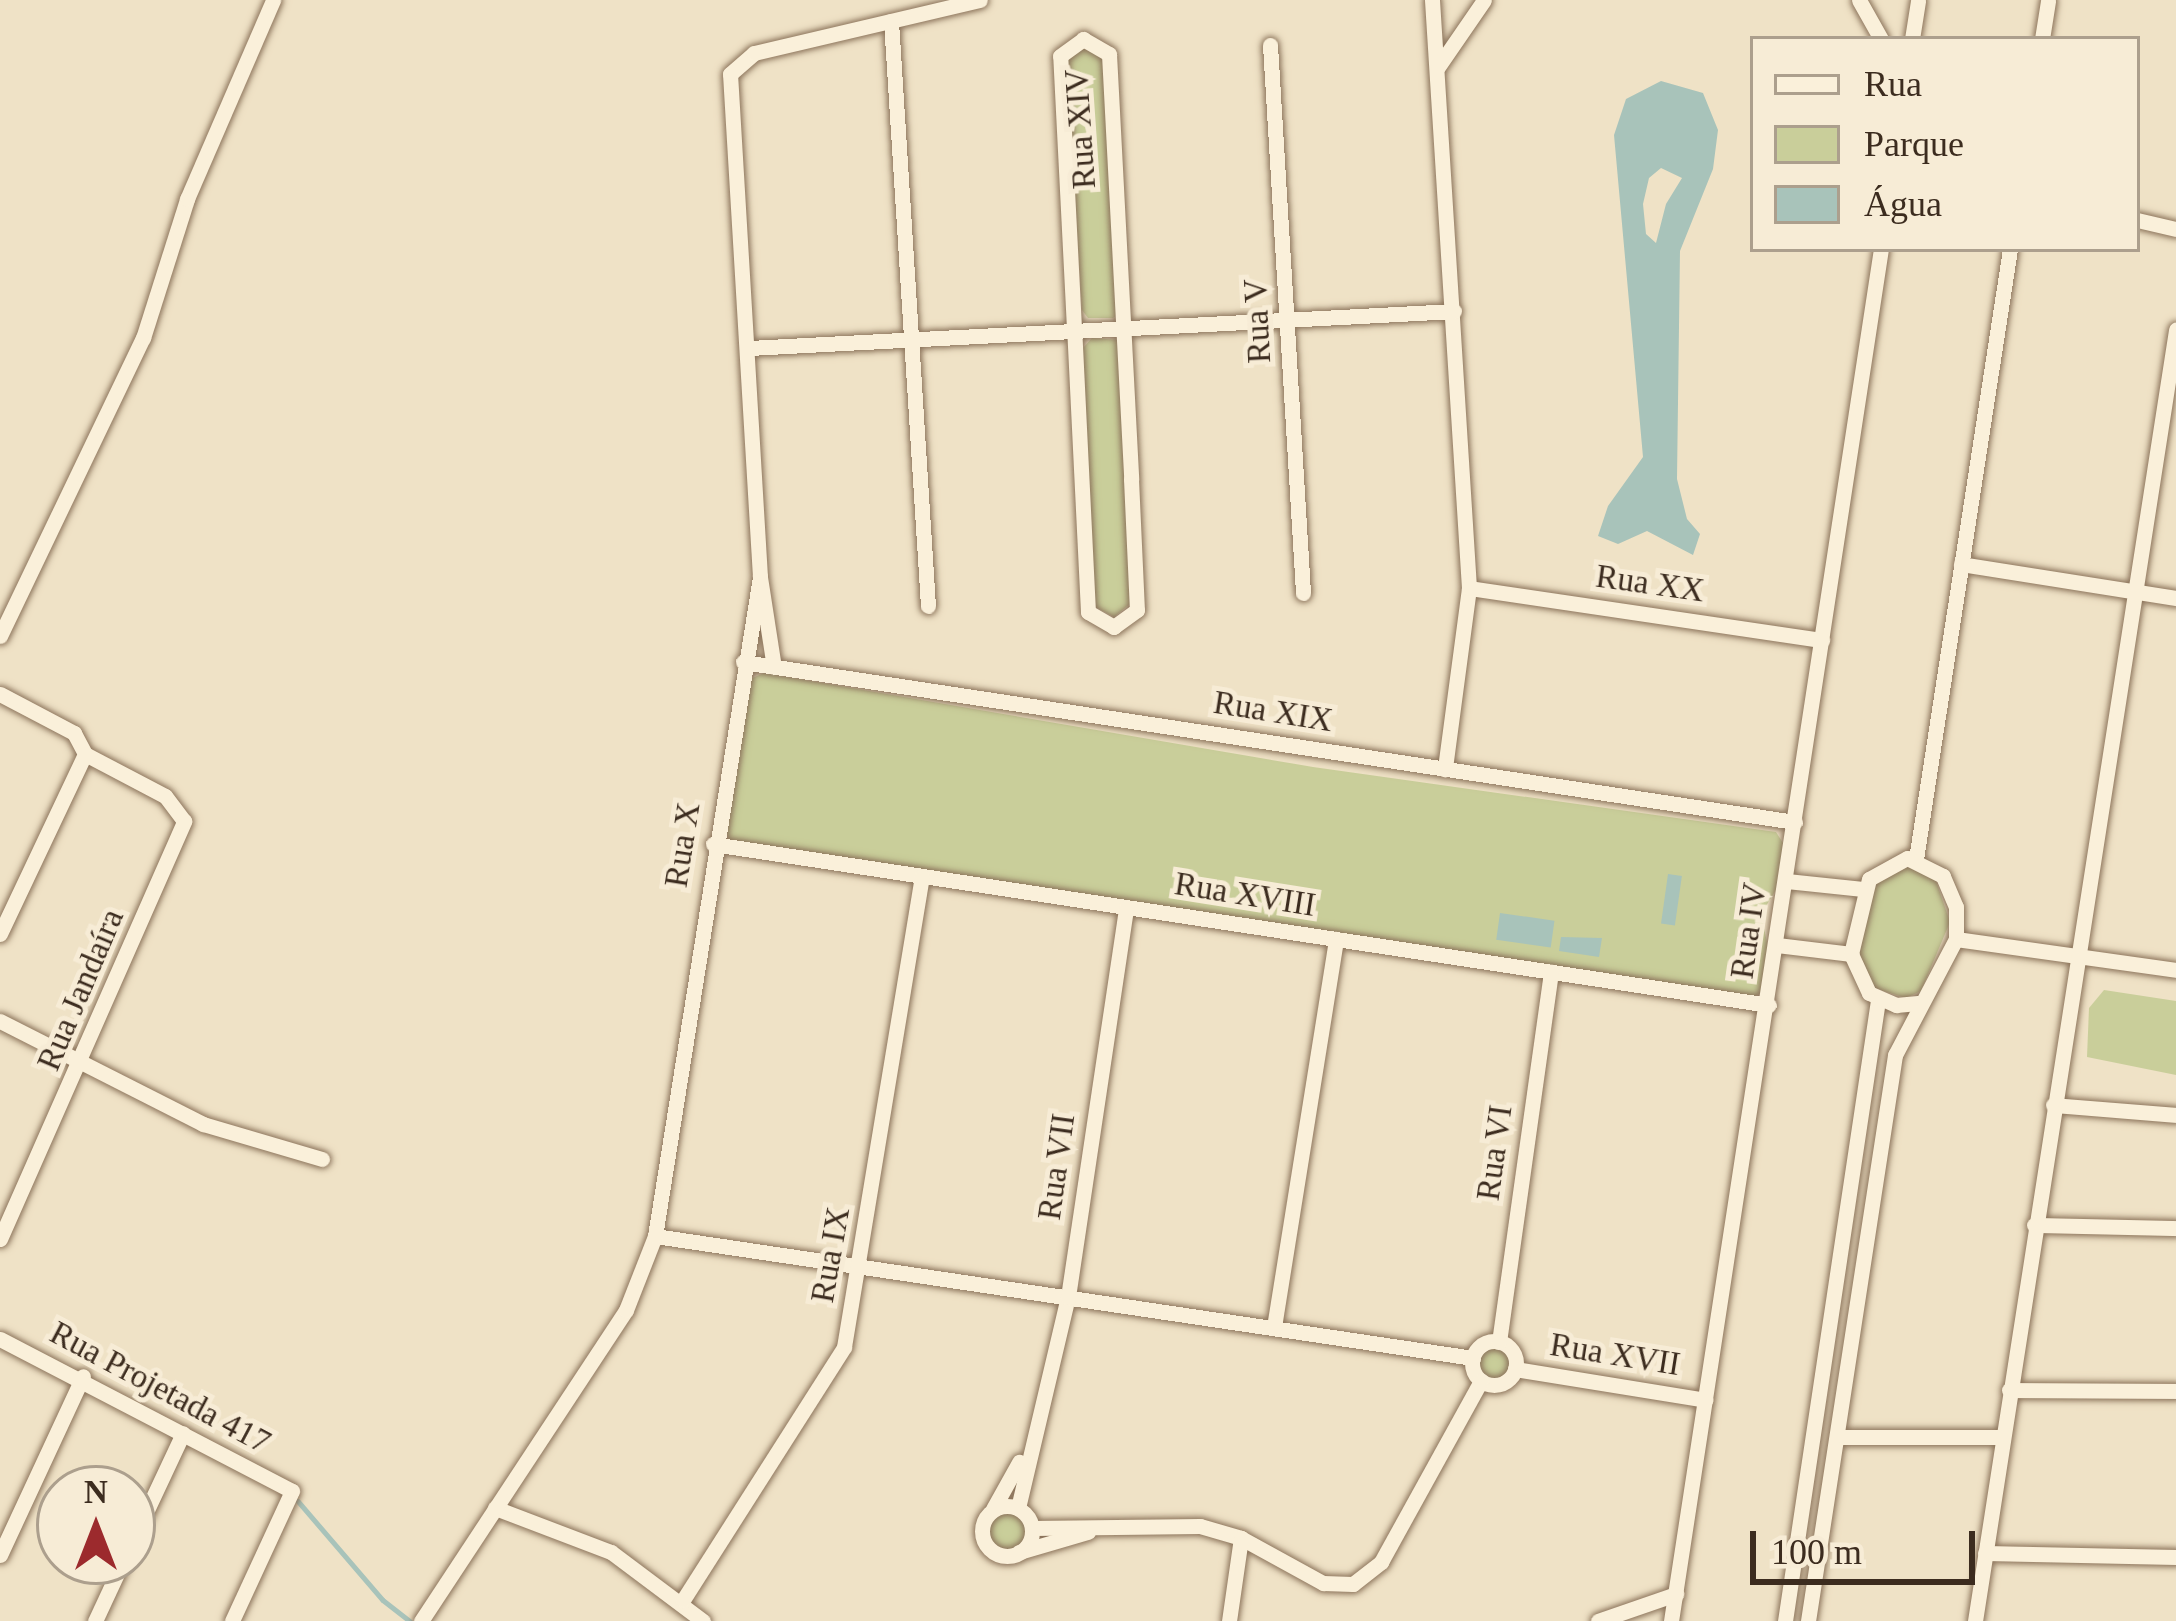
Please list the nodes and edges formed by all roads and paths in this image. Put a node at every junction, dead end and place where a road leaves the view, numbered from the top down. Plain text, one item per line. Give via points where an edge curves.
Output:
1 (273, 0) edge
2 (980, 0) edge
3 (1432, 0) edge
4 (1484, 0) edge
5 (1859, 0) edge
6 (1918, 0) edge
7 (2048, 0) edge
8 (891, 21) junction
9 (1879, 36) edge
10 (1912, 36) edge
11 (2042, 36) edge
12 (1270, 45) dead end
13 (1437, 69) junction
14 (2140, 221) edge
15 (2176, 229) edge
16 (1882, 252) edge
17 (2009, 252) edge
18 (1454, 311) junction
19 (1288, 316) junction
20 (1123, 326) junction
21 (1074, 328) junction
22 (2176, 330) edge
23 (912, 338) junction
24 (749, 348) junction
25 (1961, 564) junction
26 (760, 577) junction
27 (1468, 588) junction
28 (2134, 591) junction
29 (1303, 593) dead end
30 (2176, 598) edge
31 (928, 606) dead end
32 (0, 636) edge
33 (1822, 640) junction
34 (742, 662) junction
35 (774, 667) junction
36 (0, 694) edge
37 (83, 761) junction
38 (1445, 769) junction
39 (1795, 822) junction
40 (713, 844) junction
41 (1916, 859) junction
42 (922, 876) junction
43 (1787, 881) junction
44 (1863, 889) junction
45 (1126, 907) junction
46 (0, 934) edge
47 (1336, 939) junction
48 (1956, 939) junction
49 (1777, 945) junction
50 (1851, 954) junction
51 (2073, 956) junction
52 (2176, 970) edge
53 (1551, 972) junction
54 (1878, 1000) junction
55 (1918, 1003) junction
56 (1768, 1005) junction
57 (0, 1021) edge
58 (83, 1064) junction
59 (2053, 1105) junction
60 (2176, 1115) edge
61 (322, 1159) dead end
62 (2034, 1225) junction
63 (2176, 1228) edge
64 (655, 1236) junction
65 (0, 1239) edge
66 (862, 1263) junction
67 (1068, 1297) junction
68 (1274, 1327) junction
69 (0, 1339) edge
70 (1499, 1342) junction
71 (1473, 1358) junction
72 (1516, 1369) junction
73 (83, 1376) junction
74 (1481, 1381) junction
75 (2009, 1390) junction
76 (2176, 1391) edge
77 (1706, 1400) junction
78 (183, 1433) junction
79 (1035, 1433) junction
80 (1837, 1437) junction
81 (2000, 1437) junction
82 (156, 1491) edge
83 (495, 1508) junction
84 (1018, 1508) junction
85 (992, 1510) junction
86 (1102, 1526) junction
87 (1032, 1528) junction
88 (1241, 1538) junction
89 (1018, 1553) junction
90 (1985, 1553) junction
91 (0, 1555) edge
92 (2176, 1557) edge
93 (112, 1585) edge
94 (1676, 1594) junction
95 (682, 1600) junction
96 (95, 1621) edge
97 (232, 1621) edge
98 (422, 1621) edge
99 (703, 1621) edge
100 (1229, 1621) edge
101 (1598, 1621) edge
102 (1671, 1621) edge
103 (1785, 1621) edge
104 (1808, 1621) edge
105 (1975, 1621) edge

1 - 32 street via 187,200 143,338
2 - 8 street
3 - 13 street
4 - 13 street
5 - 9 street
6 - 10 street
7 - 11 street
8 - 23 street
8 - 24 street, Rua X via 741,59 730,74
12 - 19 street, Rua V
13 - 18 street
14 - 15 street
16 - 33 street, Rua IV
17 - 25 street
18 - 19 street
18 - 27 street
19 - 20 street
19 - 29 street, Rua V
20 - 21 street
20 - 21 street, Rua XIV via 1108,54 1083,39 1060,56
20 - 21 street, Rua XIV via 1137,610 1114,627 1088,612
21 - 23 street
22 - 28 street
23 - 24 street
23 - 31 street
24 - 26 street, Rua X
25 - 28 street
25 - 41 street
26 - 34 street, Rua X
26 - 35 street
27 - 33 street, Rua XX
27 - 38 street
28 - 30 street
28 - 51 street
33 - 39 street, Rua IV
34 - 35 street, Rua XIX
34 - 40 street, Rua X
35 - 38 street, Rua XIX
36 - 37 street via 74,733
37 - 46 street
37 - 58 street, Rua Jandaíra via 165,796 182,812 182,829
38 - 39 street, Rua XIX
39 - 43 street, Rua IV
40 - 42 street, Rua XVIII
40 - 64 street, Rua X
41 - 44 street via 1884,865
41 - 48 street via 1934,867 1954,897
42 - 45 street, Rua XVIII
42 - 66 street, Rua IX
43 - 44 street
43 - 49 street, Rua IV
44 - 50 street
45 - 47 street, Rua XVIII
45 - 67 street, Rua VII
47 - 53 street, Rua XVIII
47 - 68 street
48 - 51 street
48 - 55 street via 1946,971
49 - 50 street
49 - 56 street, Rua IV
50 - 54 street
51 - 52 street
51 - 59 street
53 - 56 street, Rua XVIII
53 - 70 street, Rua VI
54 - 55 street
54 - 103 street
55 - 80 street via 1895,1055
56 - 77 street, Rua IV
57 - 58 street
58 - 61 street via 203,1124
58 - 65 street, Rua Jandaíra
59 - 60 street
59 - 62 street
62 - 63 street
62 - 75 street
64 - 66 street
64 - 83 street, Rua X via 626,1310
66 - 67 street
66 - 95 street, Rua IX via 836,1363
67 - 68 street
67 - 79 street, Rua VII
68 - 71 street
69 - 73 street, Rua Projetada 417
70 - 71 street
70 - 72 street, Rua XVII via 1511,1349
71 - 74 street
72 - 74 street, Rua XVII via 1502,1384
72 - 77 street, Rua XVII
73 - 78 street, Rua Projetada 417
73 - 91 street
74 - 88 street via 1381,1562 1362,1580 1330,1586
75 - 76 street
75 - 81 street
77 - 94 street, Rua IV
78 - 82 street
78 - 97 street, Rua Projetada 417 via 292,1491
79 - 84 street
79 - 85 street
80 - 81 street
80 - 104 street
81 - 90 street
83 - 95 street via 611,1552
83 - 98 street, Rua X
84 - 85 street
84 - 87 street
85 - 89 street via 982,1523 985,1544 1002,1556
86 - 87 street
86 - 88 street via 1175,1522
86 - 89 street
87 - 89 street
88 - 100 street
90 - 92 street
90 - 105 street
93 - 96 street
94 - 101 street
94 - 102 street, Rua IV
95 - 99 street

